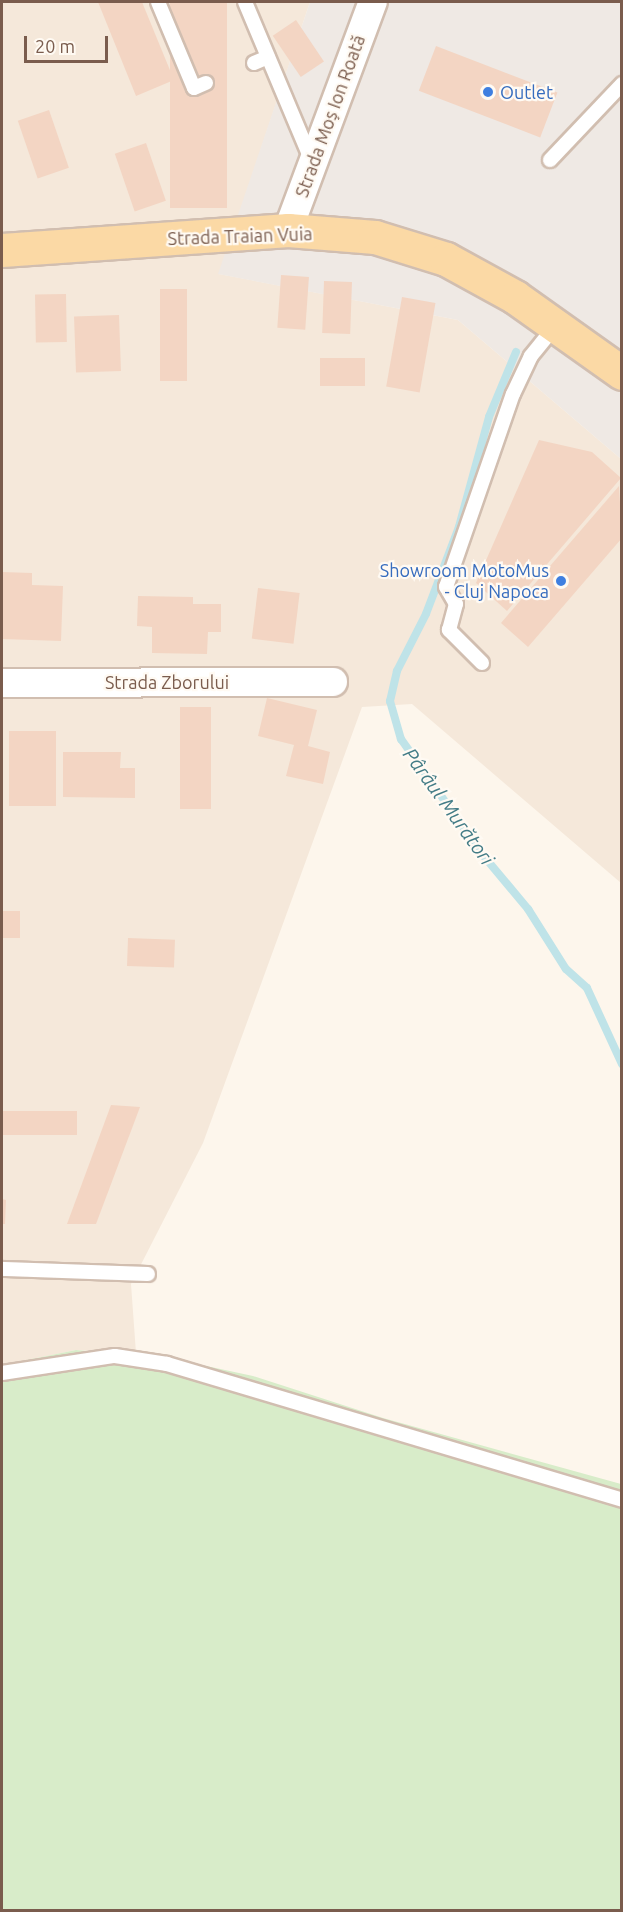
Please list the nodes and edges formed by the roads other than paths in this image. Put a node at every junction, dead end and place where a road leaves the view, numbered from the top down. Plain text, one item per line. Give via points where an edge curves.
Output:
1 (158, 2) edge
2 (245, 2) edge
3 (373, 2) edge
4 (268, 57) junction
5 (254, 63) dead end
6 (206, 83) dead end
7 (621, 84) edge
8 (550, 160) dead end
9 (312, 161) junction
10 (288, 230) junction
11 (2, 250) edge
12 (556, 325) junction
13 (621, 373) edge
14 (482, 663) dead end
15 (333, 681) dead end
16 (2, 682) edge
17 (2, 1269) edge
18 (148, 1274) dead end
19 (2, 1373) edge
20 (621, 1500) edge

1 - 6 lane via 194,88
2 - 4 lane
3 - 9 street, Strada Moș Ion Roată
4 - 5 lane
4 - 9 lane
7 - 8 lane
9 - 10 street, Strada Moș Ion Roată
10 - 11 main road, Strada Traian Vuia
10 - 12 main road, Strada Traian Vuia via 375,237 446,259
12 - 13 main road, Strada Traian Vuia
12 - 14 lane via 531,356 513,394 446,587 456,604 449,630
15 - 16 street, Strada Zborului
17 - 18 lane
19 - 20 lane via 115,1356 166,1364

